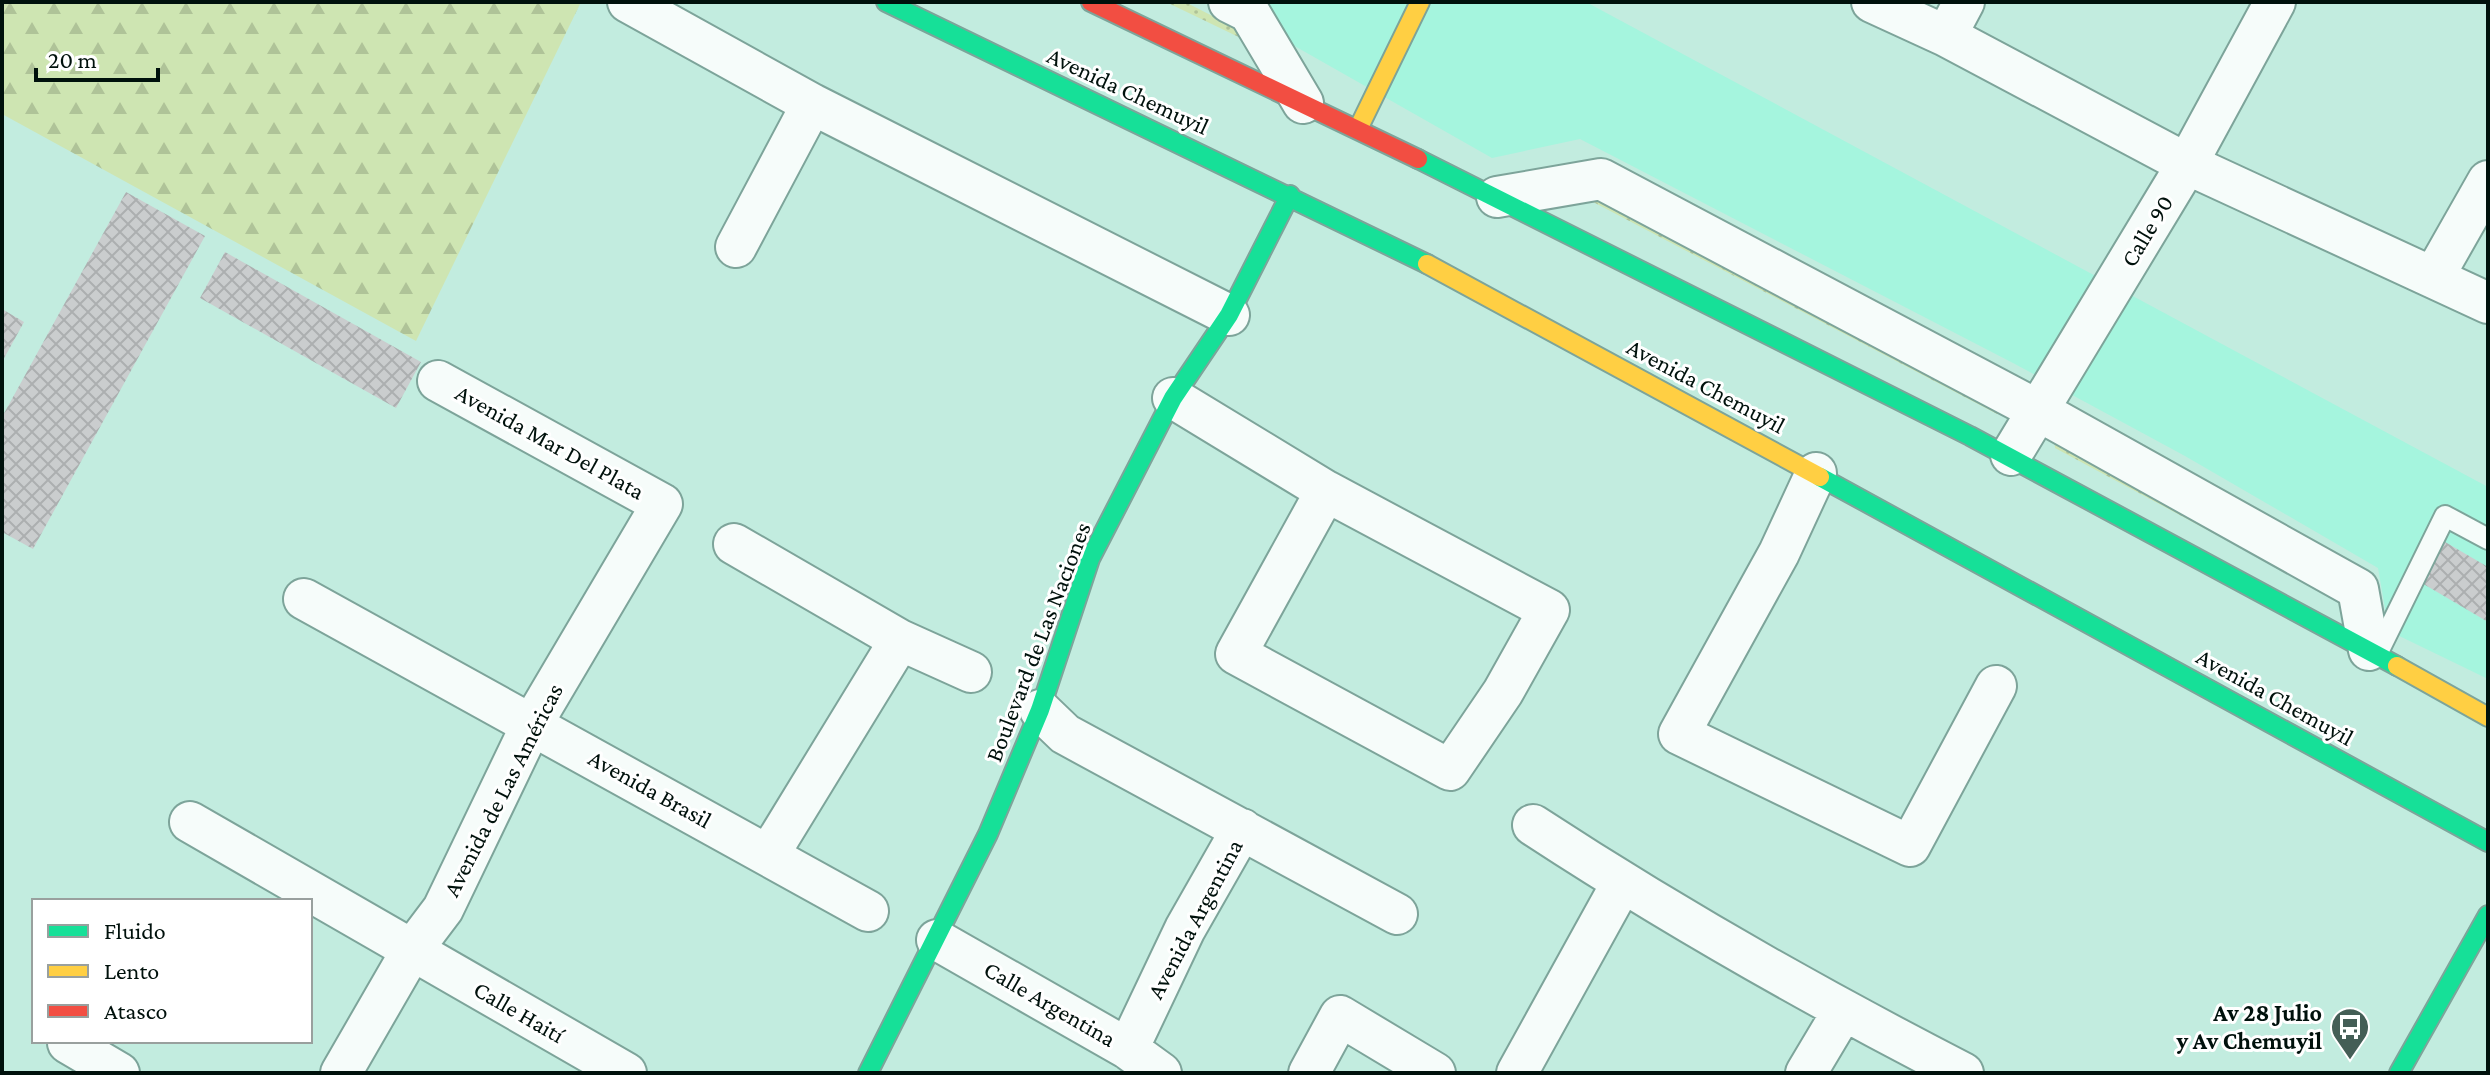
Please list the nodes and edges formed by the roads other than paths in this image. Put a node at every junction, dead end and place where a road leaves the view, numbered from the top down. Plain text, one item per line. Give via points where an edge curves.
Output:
1 (628, 2) edge
2 (886, 2) edge
3 (1091, 2) edge
4 (1229, 2) edge
5 (1420, 2) edge
6 (1872, 2) edge
7 (2275, 2) edge
8 (1955, 19) edge
9 (1303, 103) junction
10 (812, 104) junction
11 (1358, 129) junction
12 (2187, 164) junction
13 (2488, 181) edge
14 (1290, 195) junction
15 (1497, 197) junction
16 (736, 247) dead end
17 (2434, 276) junction
18 (2488, 303) edge
19 (1229, 315) junction
20 (438, 381) dead end
21 (1173, 398) junction
22 (2039, 411) junction
23 (2011, 455) junction
24 (1816, 473) junction
25 (1326, 491) junction
26 (662, 504) joint
27 (2488, 539) edge
28 (734, 544) dead end
29 (304, 599) dead end
30 (900, 640) junction
31 (2373, 652) junction
32 (971, 672) dead end
33 (1996, 686) dead end
34 (1040, 710) junction
35 (2488, 717) edge
36 (532, 724) junction
37 (190, 822) dead end
38 (1533, 825) dead end
39 (1242, 829) junction
40 (2488, 842) edge
41 (769, 854) junction
42 (1622, 883) junction
43 (868, 911) dead end
44 (1397, 914) dead end
45 (2488, 915) edge
46 (937, 940) junction
47 (412, 950) junction
48 (1843, 1011) junction
49 (68, 1043) dead end
50 (1128, 1049) junction
51 (119, 1073) edge
52 (341, 1073) edge
53 (626, 1073) edge
54 (868, 1073) edge
55 (1161, 1073) edge
56 (1309, 1073) edge
57 (1435, 1073) edge
58 (1517, 1073) edge
59 (1806, 1073) edge
60 (1963, 1073) edge
61 (2399, 1073) edge

1 - 10 street
2 - 14 main road, Avenida Chemuyil
3 - 9 main road
4 - 9 street via 1249,12
5 - 11 main road
6 - 8 street
7 - 12 street, Calle 90
8 - 12 street
9 - 11 main road
10 - 16 street
10 - 19 street
11 - 15 main road
12 - 17 street
12 - 22 street, Calle 90
13 - 17 street
14 - 19 main road, Boulevard de Las Naciones
14 - 24 main road, Avenida Chemuyil via 1399,248
15 - 22 street via 1601,179
15 - 23 main road
17 - 18 street
19 - 21 main road, Boulevard de Las Naciones
20 - 26 street, Avenida Mar Del Plata
21 - 25 street
21 - 34 main road, Boulevard de Las Naciones via 1090,559
22 - 23 street, Calle 90
22 - 31 street via 2358,589
23 - 31 main road
24 - 33 street via 1779,553 1679,734 1910,846
24 - 40 main road, Avenida Chemuyil
25 - 25 street via 1236,654 1450,770 1503,692 1549,610
26 - 36 street, Avenida de Las Américas
27 - 31 lane via 2445,516
28 - 30 street
29 - 36 street, Avenida Brasil
30 - 32 street
30 - 41 street
31 - 35 main road
34 - 39 street, Avenida Argentina via 1065,734
34 - 46 main road, Boulevard de Las Naciones
36 - 41 street, Avenida Brasil
36 - 47 street, Avenida de Las Américas via 443,909
37 - 47 street, Calle Haití
38 - 42 street
39 - 44 street
39 - 50 street, Avenida Argentina via 1185,929
41 - 43 street, Avenida Brasil
42 - 48 street
42 - 58 street
45 - 61 main road
46 - 50 street, Calle Argentina
46 - 54 main road, Boulevard de Las Naciones
47 - 52 street, Avenida de Las Américas
47 - 53 street, Calle Haití
48 - 59 street
48 - 60 street
49 - 51 street
50 - 55 street, Calle Argentina
56 - 57 street via 1340,1016

